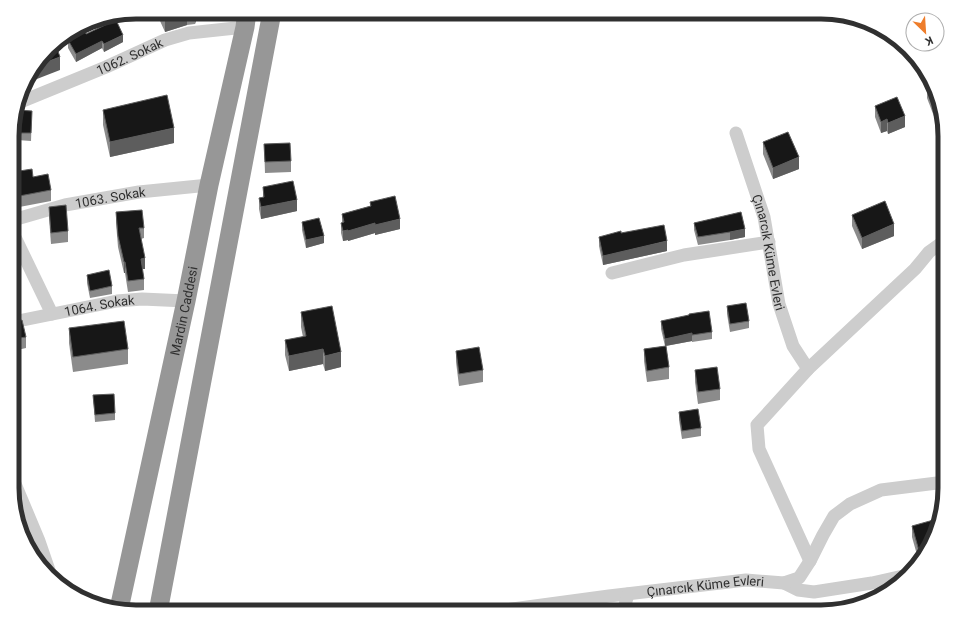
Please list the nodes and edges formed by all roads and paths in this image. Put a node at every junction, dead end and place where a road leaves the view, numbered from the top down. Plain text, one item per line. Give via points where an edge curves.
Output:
1 (246, 19) edge
2 (271, 19) edge
3 (25, 100) edge
4 (736, 133) dead end
5 (209, 185) junction
6 (19, 218) edge
7 (769, 242) junction
8 (19, 245) edge
9 (938, 246) edge
10 (612, 273) dead end
11 (186, 301) junction
12 (52, 314) junction
13 (19, 321) edge
14 (808, 370) junction
15 (938, 483) edge
16 (19, 494) edge
17 (810, 561) junction
18 (47, 563) edge
19 (896, 578) edge
20 (784, 583) junction
21 (628, 594) junction
22 (120, 604) edge
23 (159, 605) edge
24 (544, 605) edge
25 (625, 605) edge

1 - 3 street, 1062. Sokak via 165,40
1 - 5 highway, Mardin Caddesi
2 - 23 highway
4 - 7 street, Çınarcık Küme Evleri via 764,217
5 - 6 street, 1063. Sokak via 140,192 80,202
5 - 11 highway, Mardin Caddesi
7 - 10 street via 684,255
7 - 14 street, Çınarcık Küme Evleri via 779,304 793,346
8 - 12 street
9 - 14 street
11 - 12 street, 1064. Sokak via 142,299
11 - 22 highway, Mardin Caddesi
12 - 13 street, 1064. Sokak
14 - 17 street via 757,425 759,449
15 - 17 street, Çınarcık Küme Evleri via 881,490 850,504 834,516
16 - 18 street
17 - 20 street, Çınarcık Küme Evleri via 799,578
19 - 20 street, Çınarcık Küme Evleri via 814,592 798,590
20 - 21 street, Çınarcık Küme Evleri via 746,580
21 - 24 street, Çınarcık Küme Evleri
21 - 25 street

